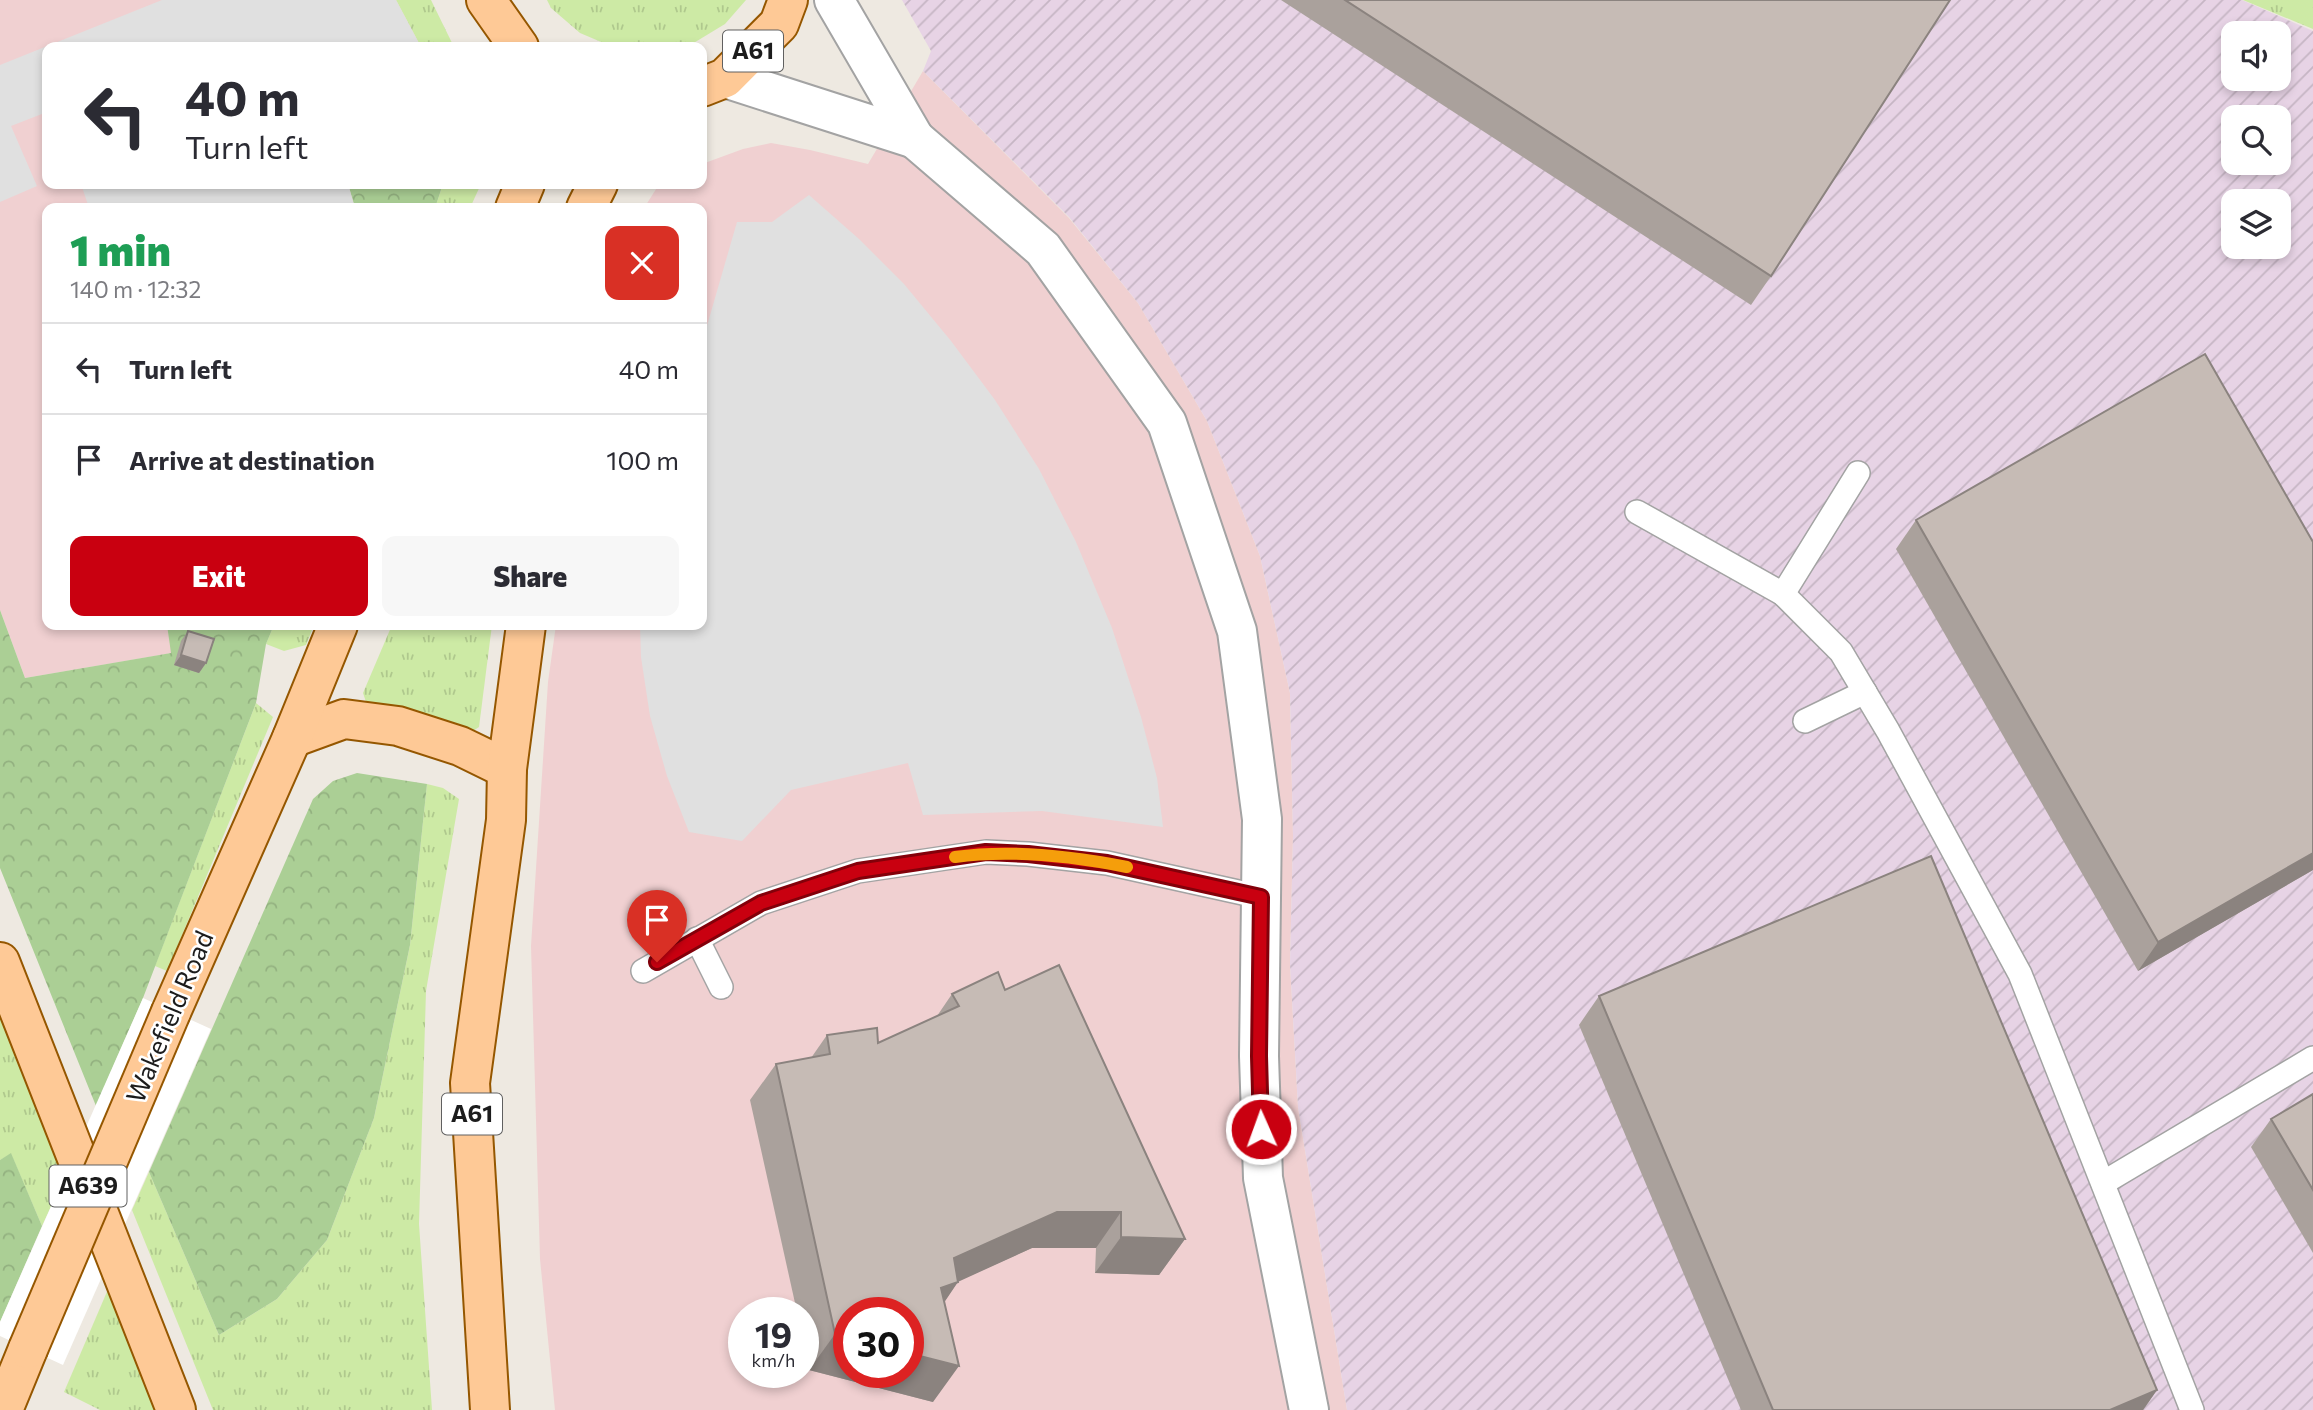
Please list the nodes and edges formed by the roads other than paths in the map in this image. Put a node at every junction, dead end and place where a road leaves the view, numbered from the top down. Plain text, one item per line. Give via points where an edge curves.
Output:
1 (486, 0) edge
2 (788, 0) edge
3 (834, 0) edge
4 (515, 42) edge
5 (713, 82) edge
6 (915, 139) junction
7 (1858, 473) dead end
8 (1637, 512) dead end
9 (1783, 594) junction
10 (336, 630) edge
11 (525, 630) edge
12 (1865, 692) junction
13 (1805, 722) dead end
14 (292, 738) junction
15 (507, 769) junction
16 (1261, 897) junction
17 (697, 939) junction
18 (0, 962) edge
19 (643, 971) dead end
20 (720, 987) dead end
21 (2313, 1058) edge
22 (2103, 1183) junction
23 (3, 1410) edge
24 (176, 1410) edge
25 (490, 1410) edge
26 (1308, 1410) edge
27 (2192, 1410) edge

1 - 4 main road
2 - 5 main road, A61 via 779,24
3 - 6 street
5 - 6 street
6 - 16 street via 1043,250 1167,423 1237,631 1262,819
7 - 9 lane
8 - 9 lane
9 - 12 lane via 1841,652
10 - 14 main road, Wakefield Road
11 - 15 main road, A61
12 - 13 lane
12 - 22 lane via 2020,974
14 - 15 main road via 344,719 398,726 460,746
14 - 23 main road, Wakefield Road, bridge
15 - 25 main road, A61 via 506,820 470,1083
16 - 17 lane via 1107,863 986,852 858,871 761,903
16 - 26 street via 1263,1178
17 - 19 lane
17 - 20 lane
18 - 24 main road, A639
21 - 22 lane
22 - 27 lane

